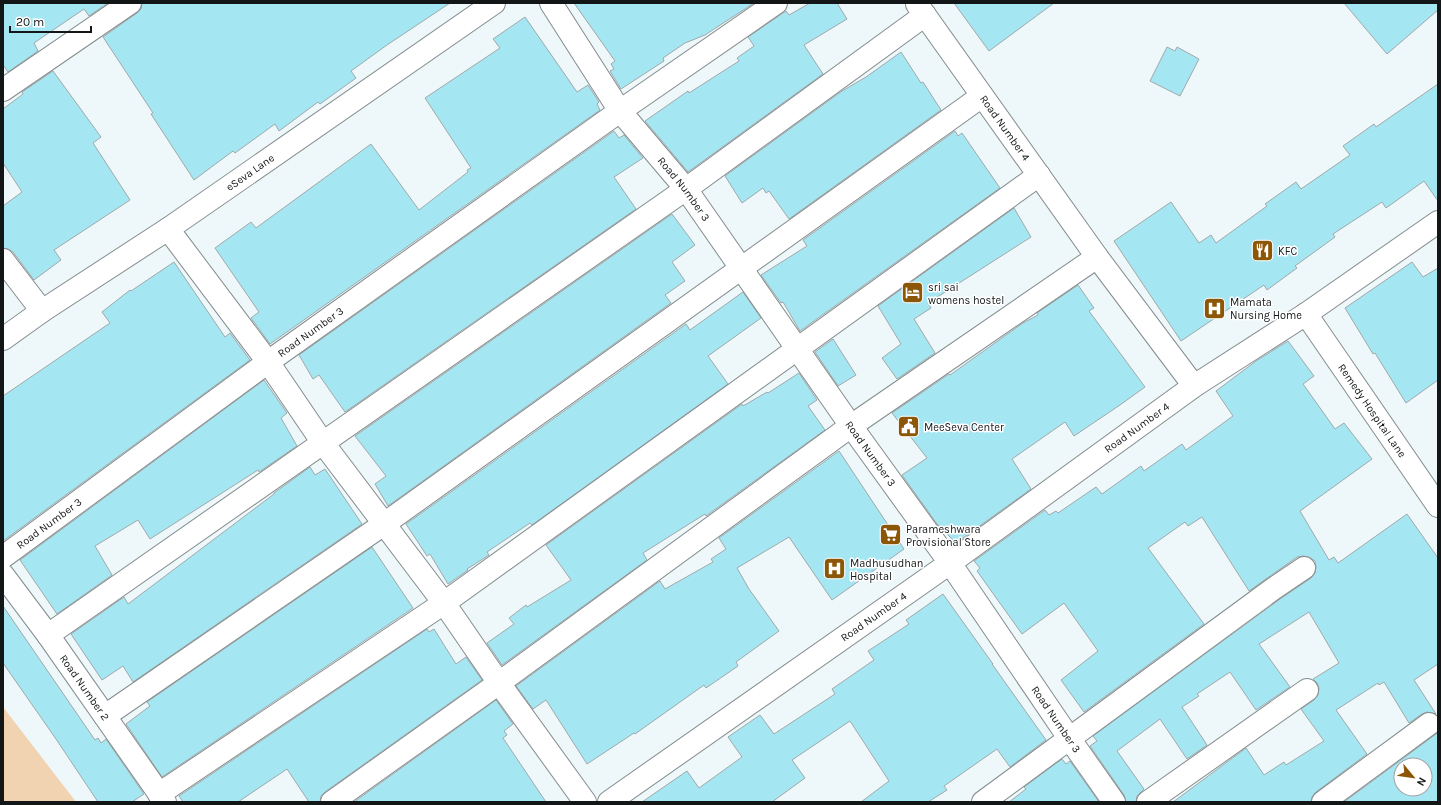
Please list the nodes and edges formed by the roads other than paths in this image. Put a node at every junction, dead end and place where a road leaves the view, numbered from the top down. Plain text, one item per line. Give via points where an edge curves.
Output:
1 (130, 3) edge
2 (494, 3) edge
3 (551, 3) edge
4 (776, 3) edge
5 (921, 9) edge
6 (3, 90) edge
7 (982, 96) junction
8 (620, 111) junction
9 (1039, 175) junction
10 (686, 189) junction
11 (1438, 222) edge
12 (168, 229) junction
13 (1097, 257) junction
14 (3, 260) edge
15 (741, 268) junction
16 (42, 310) junction
17 (1306, 314) junction
18 (3, 339) edge
19 (798, 350) junction
20 (268, 362) junction
21 (1194, 386) junction
22 (852, 426) junction
23 (323, 443) junction
24 (1438, 506) edge
25 (384, 524) junction
26 (3, 557) edge
27 (950, 563) junction
28 (1304, 568) dead end
29 (3, 575) edge
30 (444, 603) junction
31 (48, 635) junction
32 (499, 683) junction
33 (1307, 690) dead end
34 (105, 716) junction
35 (1429, 724) dead end
36 (1069, 738) junction
37 (162, 798) edge
38 (332, 802) edge
39 (586, 802) edge
40 (609, 802) edge
41 (983, 802) edge
42 (1114, 802) edge
43 (1148, 802) edge
44 (1323, 802) edge

1 - 6 street
2 - 12 street, eSeva Lane
3 - 8 street, Road Number 3
4 - 8 street, Road Number 3
5 - 7 street, Road Number 4
5 - 10 street
7 - 9 street, Road Number 4
7 - 15 street
8 - 10 street, Road Number 3
8 - 20 street, Road Number 3
9 - 13 street, Road Number 4
9 - 19 street
10 - 15 street, Road Number 3
10 - 23 street
11 - 17 street, Road Number 4
12 - 16 street, eSeva Lane
12 - 20 street
13 - 21 street, Road Number 4
13 - 22 street
14 - 16 street
15 - 19 street, Road Number 3
15 - 25 street
16 - 18 street, eSeva Lane
17 - 21 street, Road Number 4
17 - 24 street, Remedy Hospital Lane
19 - 22 street, Road Number 3
19 - 30 street
20 - 23 street
20 - 26 street, Road Number 3
21 - 27 street, Road Number 4
22 - 27 street, Road Number 3
22 - 32 street
23 - 25 street
23 - 31 street
25 - 30 street
25 - 34 street
27 - 36 street, Road Number 3
27 - 40 street, Road Number 4
28 - 36 street
29 - 31 street, Road Number 2
30 - 32 street
30 - 37 street
31 - 34 street, Road Number 2
32 - 38 street
32 - 39 street
33 - 43 street
34 - 37 street, Road Number 2
35 - 44 street
36 - 41 street
36 - 42 street, Road Number 3

